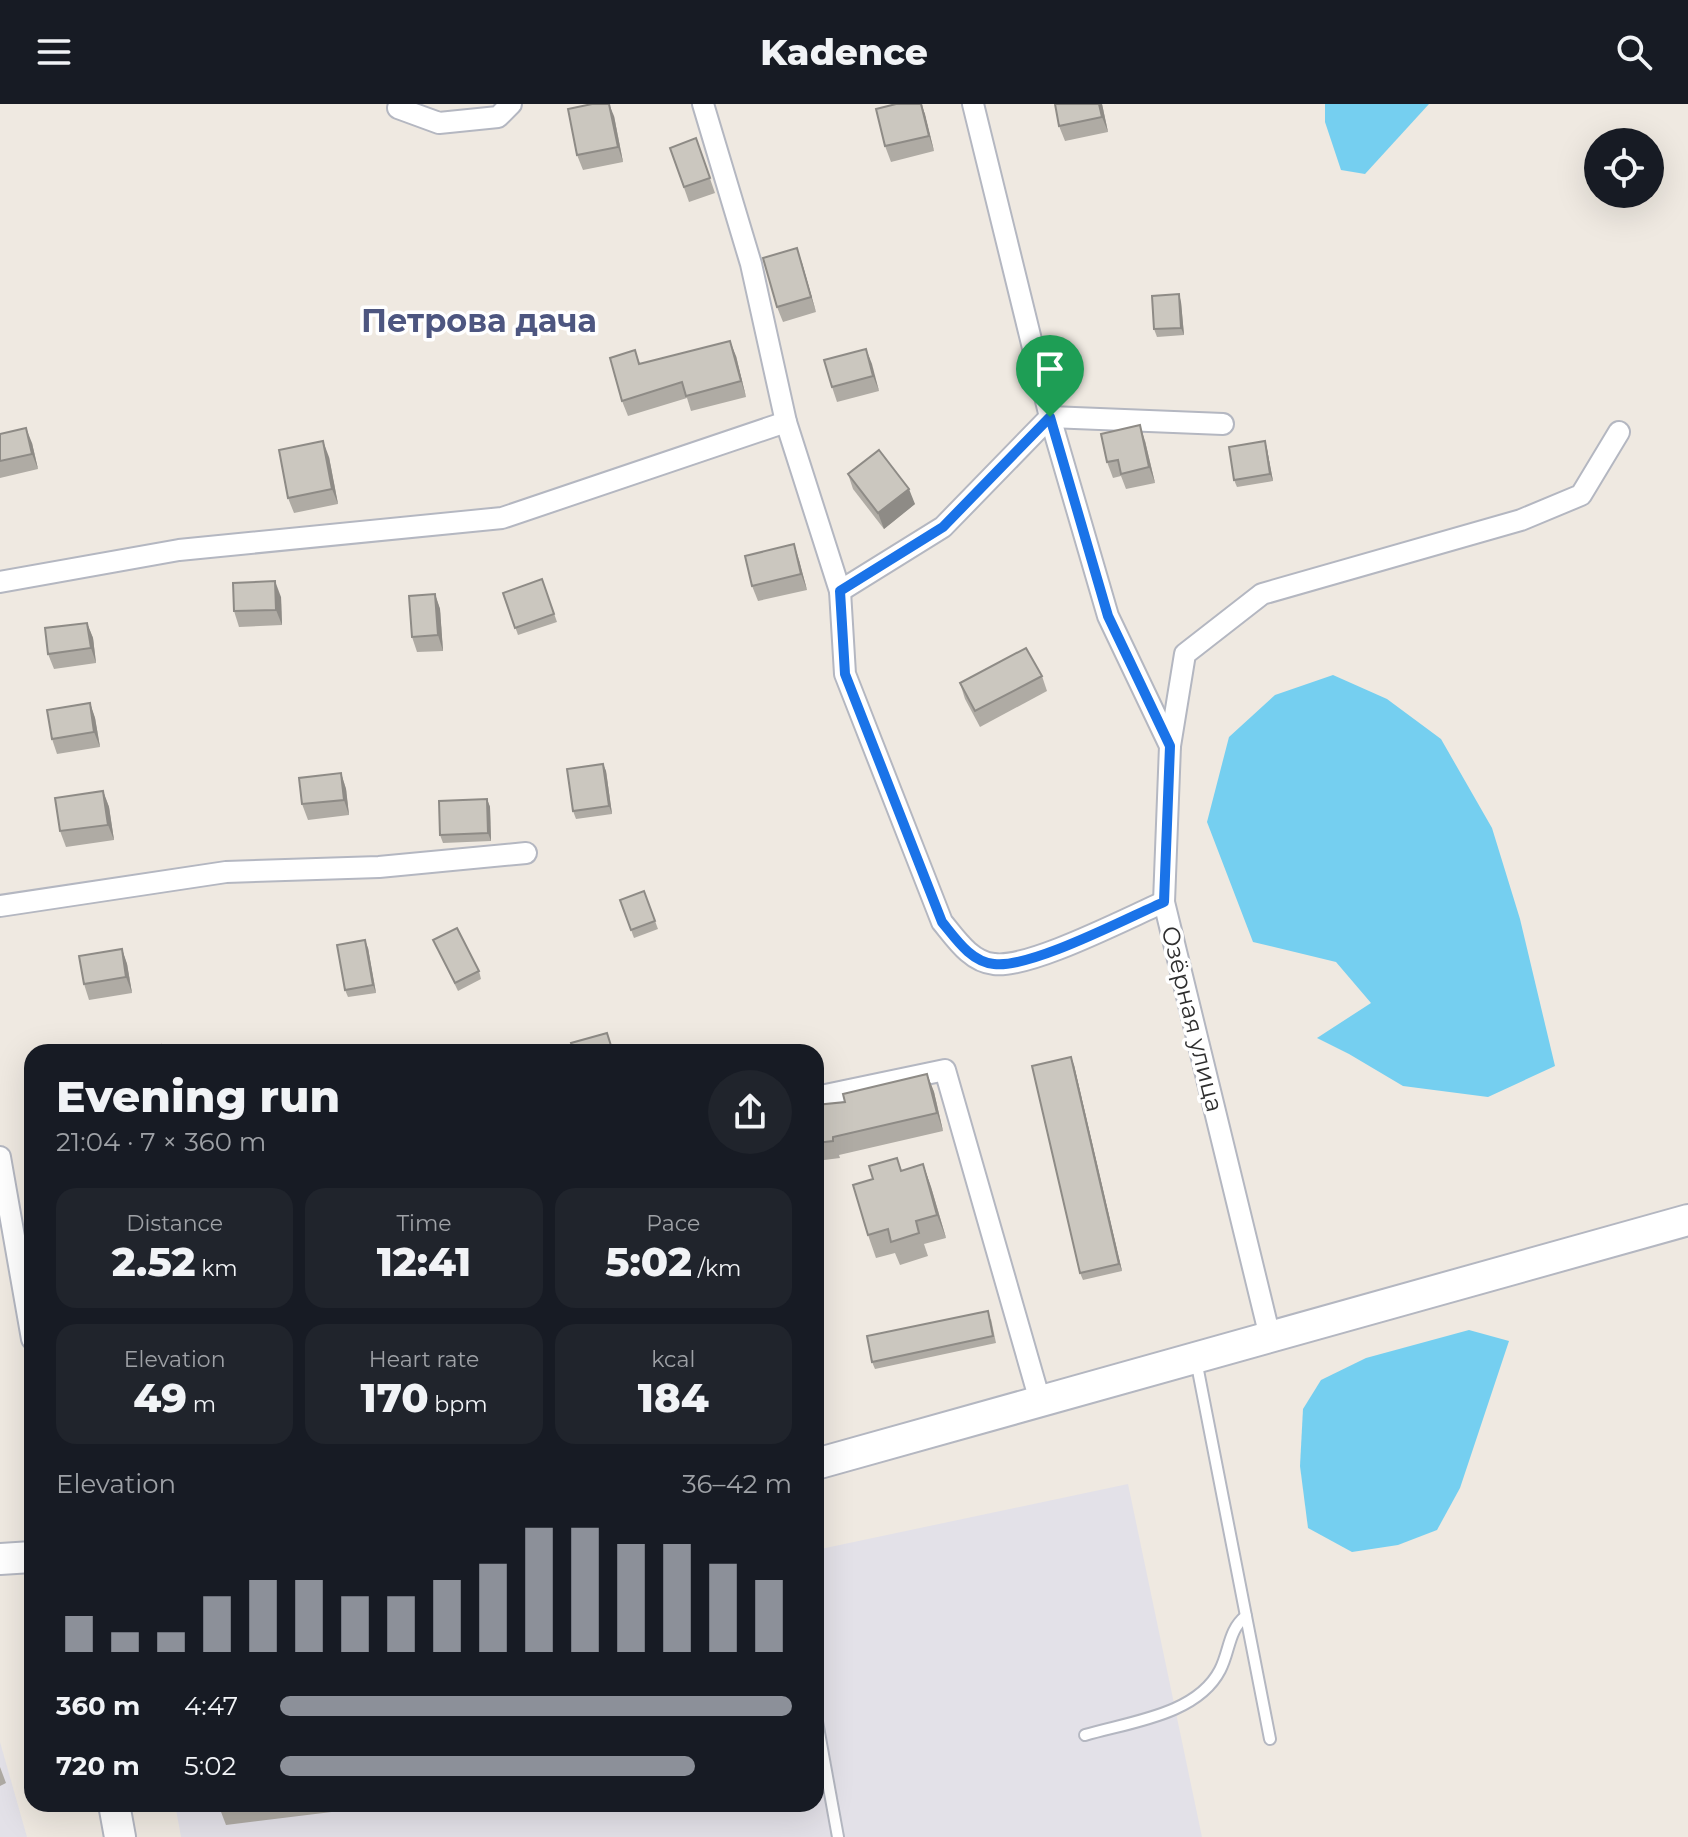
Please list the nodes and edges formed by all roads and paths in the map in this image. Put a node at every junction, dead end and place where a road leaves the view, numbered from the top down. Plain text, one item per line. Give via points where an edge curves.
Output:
1 (511, 104) edge
2 (703, 104) edge
3 (973, 104) edge
4 (398, 108) dead end
5 (1050, 417) junction
6 (786, 422) junction
7 (1223, 424) dead end
8 (1619, 432) dead end
9 (0, 582) edge
10 (840, 591) junction
11 (1170, 746) junction
12 (526, 853) dead end
13 (1164, 902) junction
14 (0, 906) edge
15 (824, 1095) edge
16 (0, 1157) edge
17 (1688, 1220) edge
18 (24, 1274) edge
19 (1270, 1337) junction
20 (1196, 1358) junction
21 (1040, 1401) junction
22 (824, 1462) edge
23 (24, 1558) edge
24 (0, 1559) edge
25 (1246, 1616) junction
26 (1085, 1735) dead end
27 (1270, 1739) dead end
28 (824, 1760) edge
29 (115, 1812) edge
30 (120, 1837) edge
31 (838, 1837) edge

1 - 4 street via 498,117 439,123
2 - 6 street via 751,264
3 - 5 street, Озёрная улица
5 - 7 street
5 - 10 street via 943,527
5 - 11 street, Озёрная улица via 1108,616
6 - 9 street via 502,518 179,550
6 - 10 street
8 - 11 street via 1581,495 1521,520 1262,594 1185,654
10 - 13 street via 845,674 942,922 965,950 992,965 1023,963
11 - 13 street, Озёрная улица
12 - 14 street via 379,867 226,872
13 - 19 street, Озёрная улица
15 - 21 street via 945,1070
16 - 18 street
17 - 19 main road
19 - 20 main road
20 - 21 main road
20 - 25 lane
21 - 22 main road
23 - 24 main road
25 - 26 lane via 1236,1623 1209,1688 1175,1709
25 - 27 lane
28 - 31 lane
29 - 30 main road

